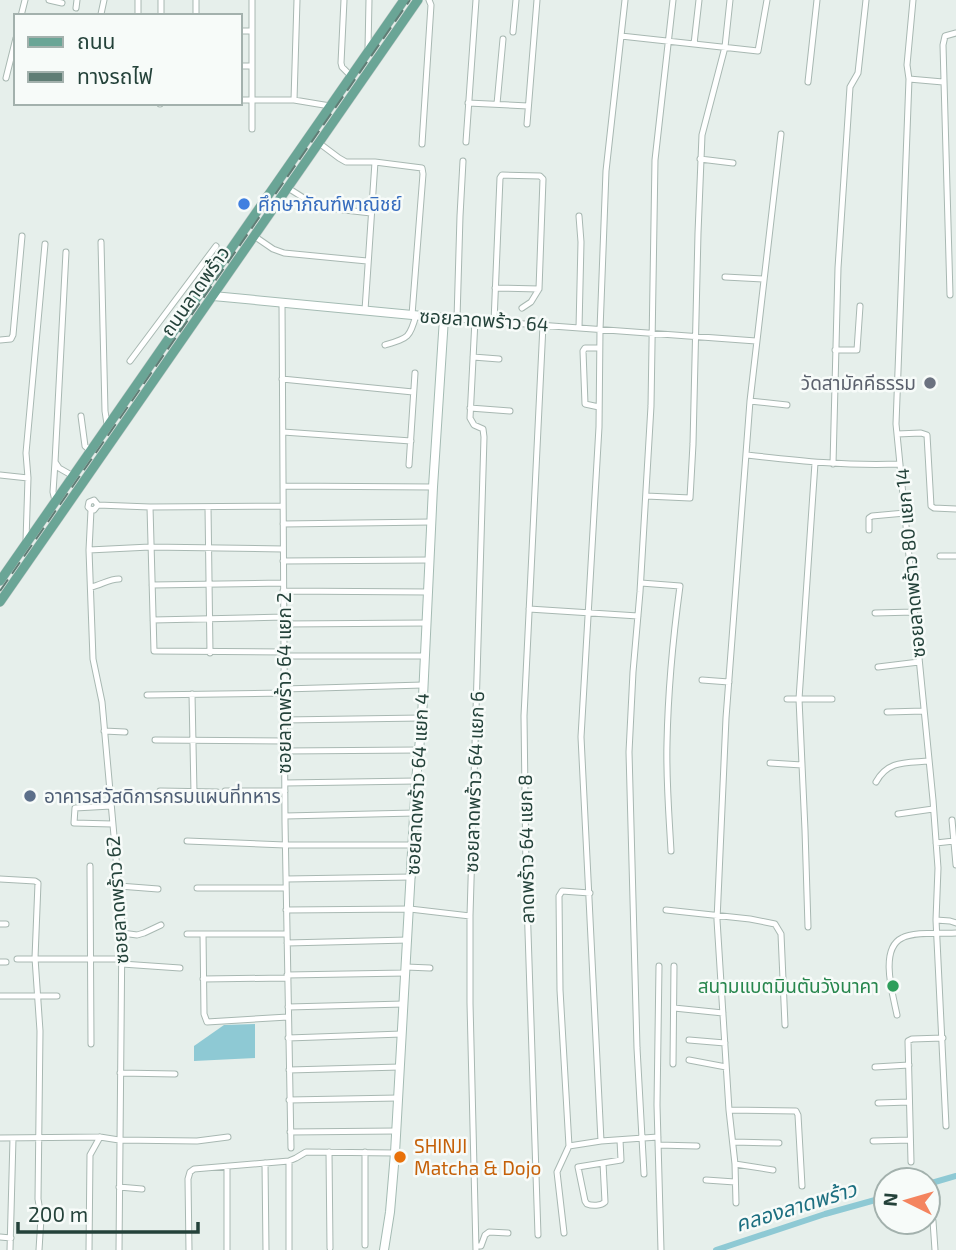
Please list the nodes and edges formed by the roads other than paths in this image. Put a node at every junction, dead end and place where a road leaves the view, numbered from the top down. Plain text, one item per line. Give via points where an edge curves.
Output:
1 (49, 0) edge
2 (77, 0) edge
3 (104, 0) edge
4 (252, 0) edge
5 (297, 0) edge
6 (344, 0) edge
7 (369, 0) edge
8 (404, 0) edge
9 (418, 0) edge
10 (429, 0) edge
11 (476, 0) edge
12 (516, 0) edge
13 (537, 0) edge
14 (625, 0) edge
15 (673, 0) edge
16 (699, 0) edge
17 (730, 0) edge
18 (767, 0) edge
19 (817, 0) edge
20 (866, 0) edge
21 (914, 0) edge
22 (62, 3) dead end
23 (76, 8) dead end
24 (102, 14) dead end
25 (242, 30) edge
26 (252, 31) junction
27 (513, 32) dead end
28 (956, 33) edge
29 (621, 36) junction
30 (503, 39) dead end
31 (668, 41) junction
32 (694, 44) junction
33 (725, 47) junction
34 (14, 48) edge
35 (368, 51) junction
36 (242, 66) edge
37 (252, 66) junction
38 (8, 70) junction
39 (14, 72) edge
40 (351, 76) junction
41 (6, 78) dead end
42 (909, 79) junction
43 (808, 82) dead end
44 (943, 82) junction
45 (242, 100) edge
46 (252, 100) junction
47 (294, 100) junction
48 (468, 103) junction
49 (497, 104) junction
50 (330, 106) junction
51 (528, 106) junction
52 (527, 124) dead end
53 (252, 129) dead end
54 (781, 134) dead end
55 (466, 142) dead end
56 (319, 143) junction
57 (422, 144) dead end
58 (700, 159) junction
59 (463, 161) dead end
60 (375, 162) junction
61 (733, 163) dead end
62 (288, 188) junction
63 (371, 213) junction
64 (579, 216) dead end
65 (22, 236) dead end
66 (254, 236) junction
67 (102, 242) dead end
68 (45, 244) dead end
69 (216, 246) dead end
70 (66, 253) dead end
71 (367, 261) junction
72 (725, 277) dead end
73 (764, 279) junction
74 (495, 288) junction
75 (539, 289) junction
76 (202, 290) junction
77 (950, 295) dead end
78 (213, 296) junction
79 (282, 303) junction
80 (860, 306) dead end
81 (523, 308) dead end
82 (365, 310) junction
83 (414, 315) junction
84 (444, 318) junction
85 (457, 319) junction
86 (474, 320) junction
87 (494, 322) junction
88 (543, 325) junction
89 (579, 328) junction
90 (600, 330) junction
91 (652, 333) junction
92 (696, 337) junction
93 (0, 340) edge
94 (756, 341) junction
95 (385, 345) dead end
96 (600, 348) junction
97 (835, 350) junction
98 (473, 357) junction
99 (499, 359) dead end
100 (130, 361) dead end
101 (415, 373) dead end
102 (282, 379) junction
103 (413, 391) junction
104 (750, 401) junction
105 (786, 405) dead end
106 (599, 407) junction
107 (470, 408) junction
108 (510, 411) dead end
109 (81, 416) dead end
110 (107, 427) junction
111 (283, 432) junction
112 (897, 434) junction
113 (411, 441) junction
114 (91, 451) junction
115 (747, 455) junction
116 (55, 462) junction
117 (815, 463) junction
118 (833, 464) junction
119 (900, 464) junction
120 (409, 465) dead end
121 (0, 475) edge
122 (73, 476) junction
123 (28, 478) junction
124 (283, 486) junction
125 (433, 487) junction
126 (76, 493) junction
127 (646, 496) junction
128 (55, 502) junction
129 (89, 502) junction
130 (98, 505) junction
131 (283, 506) junction
132 (150, 507) junction
133 (208, 507) junction
134 (956, 509) edge
135 (91, 510) junction
136 (905, 513) junction
137 (431, 522) junction
138 (283, 524) junction
139 (869, 530) dead end
140 (26, 544) junction
141 (150, 547) junction
142 (209, 547) junction
143 (283, 549) junction
144 (89, 550) junction
145 (940, 556) dead end
146 (956, 556) edge
147 (429, 560) junction
148 (283, 561) junction
149 (3, 570) edge
150 (119, 579) dead end
151 (16, 580) junction
152 (0, 581) edge
153 (284, 583) junction
154 (640, 583) junction
155 (209, 584) junction
156 (152, 585) junction
157 (91, 587) junction
158 (284, 591) junction
159 (428, 592) junction
160 (0, 603) edge
161 (529, 609) junction
162 (914, 612) junction
163 (589, 613) junction
164 (875, 613) dead end
165 (638, 616) junction
166 (210, 619) junction
167 (153, 620) junction
168 (284, 621) junction
169 (427, 623) junction
170 (210, 653) junction
171 (284, 654) junction
172 (424, 656) junction
173 (919, 662) junction
174 (878, 667) dead end
175 (702, 680) dead end
176 (729, 682) junction
177 (423, 685) junction
178 (284, 691) junction
179 (192, 694) junction
180 (147, 695) dead end
181 (787, 699) dead end
182 (799, 699) junction
183 (832, 699) dead end
184 (924, 711) junction
185 (887, 712) dead end
186 (422, 718) junction
187 (284, 720) junction
188 (104, 731) junction
189 (125, 732) dead end
190 (155, 740) dead end
191 (192, 740) junction
192 (284, 741) junction
193 (419, 750) junction
194 (284, 751) junction
195 (929, 761) junction
196 (770, 763) dead end
197 (802, 765) junction
198 (416, 781) junction
199 (876, 782) dead end
200 (285, 783) junction
201 (159, 791) dead end
202 (285, 791) junction
203 (217, 792) dead end
204 (225, 792) dead end
205 (194, 793) junction
206 (111, 806) junction
207 (933, 809) junction
208 (416, 813) junction
209 (898, 814) dead end
210 (285, 816) junction
211 (953, 820) dead end
212 (112, 824) junction
213 (954, 841) edge
214 (187, 842) dead end
215 (936, 843) junction
216 (285, 845) junction
217 (413, 845) junction
218 (671, 851) dead end
219 (90, 866) dead end
220 (956, 866) edge
221 (412, 877) junction
222 (0, 879) edge
223 (286, 879) junction
224 (119, 886) junction
225 (197, 888) dead end
226 (286, 888) junction
227 (158, 889) dead end
228 (590, 893) junction
229 (410, 909) junction
230 (286, 910) junction
231 (666, 910) dead end
232 (470, 916) junction
233 (717, 916) junction
234 (936, 920) junction
235 (956, 923) edge
236 (161, 925) dead end
237 (808, 928) dead end
238 (122, 933) junction
239 (956, 933) edge
240 (187, 934) dead end
241 (203, 934) junction
242 (287, 934) junction
243 (937, 934) junction
244 (408, 940) junction
245 (287, 943) junction
246 (36, 958) junction
247 (17, 959) dead end
248 (91, 959) junction
249 (122, 962) junction
250 (674, 965) dead end
251 (659, 966) dead end
252 (180, 968) dead end
253 (430, 968) dead end
254 (406, 970) junction
255 (287, 976) junction
256 (204, 979) junction
257 (0, 996) edge
258 (38, 996) junction
259 (57, 996) dead end
260 (404, 1004) junction
261 (288, 1007) junction
262 (674, 1008) junction
263 (723, 1013) junction
264 (897, 1015) dead end
265 (288, 1017) junction
266 (785, 1025) dead end
267 (402, 1034) junction
268 (288, 1038) junction
269 (943, 1038) junction
270 (689, 1040) dead end
271 (725, 1043) junction
272 (91, 1044) dead end
273 (689, 1060) dead end
274 (673, 1064) dead end
275 (909, 1065) junction
276 (396, 1067) junction
277 (726, 1067) junction
278 (875, 1067) dead end
279 (289, 1070) junction
280 (120, 1073) junction
281 (175, 1074) dead end
282 (398, 1098) junction
283 (289, 1100) junction
284 (909, 1102) junction
285 (878, 1103) dead end
286 (729, 1110) junction
287 (946, 1125) dead end
288 (396, 1131) junction
289 (290, 1132) junction
290 (100, 1137) junction
291 (228, 1137) dead end
292 (658, 1137) junction
293 (0, 1138) edge
294 (13, 1138) junction
295 (39, 1138) junction
296 (643, 1138) junction
297 (119, 1140) junction
298 (620, 1140) junction
299 (910, 1140) junction
300 (601, 1141) junction
301 (873, 1141) dead end
302 (733, 1142) junction
303 (779, 1143) dead end
304 (659, 1145) junction
305 (569, 1146) junction
306 (697, 1146) dead end
307 (290, 1148) dead end
308 (329, 1152) junction
309 (365, 1152) junction
310 (395, 1153) junction
311 (289, 1161) junction
312 (911, 1162) dead end
313 (265, 1163) junction
314 (603, 1163) junction
315 (735, 1164) junction
316 (227, 1167) junction
317 (773, 1170) dead end
318 (644, 1174) dead end
319 (706, 1180) dead end
320 (735, 1181) junction
321 (802, 1186) dead end
322 (120, 1187) junction
323 (142, 1189) dead end
324 (736, 1203) dead end
325 (508, 1233) dead end
326 (564, 1233) dead end
327 (538, 1235) dead end
328 (0, 1237) edge
329 (11, 1238) junction
330 (365, 1245) dead end
331 (330, 1248) dead end
332 (476, 1248) edge
333 (10, 1250) edge
334 (39, 1250) edge
335 (89, 1250) edge
336 (118, 1250) edge
337 (188, 1250) edge
338 (227, 1250) edge
339 (266, 1250) edge
340 (289, 1250) edge
341 (384, 1250) edge
342 (661, 1250) edge

1 - 22 street
2 - 23 street
3 - 24 street
4 - 26 street
5 - 47 street
6 - 40 street via 341,62
7 - 35 street
8 - 35 main road, ถนนลาดพร้าว
9 - 56 main road, ถนนลาดพร้าว
10 - 57 street
11 - 48 street
12 - 27 street
13 - 51 street
14 - 29 street
15 - 31 street
16 - 32 street
17 - 33 street
18 - 33 street via 758,51
19 - 43 street
20 - 97 street via 858,73 850,87
21 - 42 street, ซอยลาดพร้าว 80 แยก 14
25 - 26 street
26 - 37 street
28 - 44 street via 943,40
29 - 31 street
29 - 90 street via 606,171
30 - 49 street
31 - 32 street
31 - 91 street via 655,160
32 - 33 street
33 - 58 street via 705,119
34 - 38 street
35 - 40 main road, ถนนลาดพร้าว
36 - 37 street
37 - 46 street
38 - 39 street
38 - 41 street
40 - 50 main road, ถนนลาดพร้าว
42 - 44 street
42 - 112 street, ซอยลาดพร้าว 80 แยก 14
44 - 77 street
45 - 46 street
46 - 47 street
46 - 53 street
47 - 50 street
48 - 49 street
48 - 55 street
49 - 51 street
50 - 76 main road, ถนนลาดพร้าว
51 - 52 street
54 - 73 street
56 - 60 street via 346,162
56 - 62 main road, ถนนลาดพร้าว
58 - 61 street
58 - 92 street
59 - 85 street
60 - 63 street
60 - 83 street via 418,167 424,174
62 - 63 street via 315,206
62 - 66 main road, ถนนลาดพร้าว
63 - 71 street
64 - 89 street
65 - 93 street via 13,335
66 - 71 street via 284,253
66 - 78 main road, ถนนลาดพร้าว
67 - 110 street
68 - 123 street via 26,453
69 - 100 street
70 - 116 street
71 - 82 street
72 - 73 street
73 - 94 street
74 - 75 street
74 - 75 street via 502,175 543,179
74 - 87 street
75 - 81 street
76 - 78 main road
76 - 110 main road, ถนนลาดพร้าว
78 - 79 street, ซอยลาดพร้าว 64
78 - 126 main road, ถนนลาดพร้าว
79 - 82 street, ซอยลาดพร้าว 64
79 - 102 street, ซอยลาดพร้าว 64 แยก 2
80 - 97 street via 857,350
82 - 83 street, ซอยลาดพร้าว 64
83 - 84 street, ซอยลาดพร้าว 64
83 - 95 street via 411,333
84 - 85 street, ซอยลาดพร้าว 64
84 - 125 street, ซอยลาดพร้าว 64 แยก 4
85 - 86 street, ซอยลาดพร้าว 64
86 - 87 street, ซอยลาดพร้าว 64
86 - 98 street, ซอยลาดพร้าว 64 แยก 6
87 - 88 street, ซอยลาดพร้าว 64
88 - 89 street, ซอยลาดพร้าว 64
88 - 161 street, ลาดพร้าว 64 แยก 8
89 - 90 street, ซอยลาดพร้าว 64
90 - 91 street, ซอยลาดพร้าว 64
90 - 96 street
91 - 92 street, ซอยลาดพร้าว 64
91 - 127 street
92 - 94 street, ซอยลาดพร้าว 64
92 - 127 street via 690,498
94 - 104 street
96 - 106 street
96 - 106 street via 583,351 584,404
97 - 118 street
98 - 99 street
98 - 107 street, ซอยลาดพร้าว 64 แยก 6
101 - 103 street
102 - 103 street
102 - 111 street, ซอยลาดพร้าว 64 แยก 2
103 - 113 street
104 - 105 street
104 - 115 street
106 - 163 street
107 - 108 street
107 - 232 street, ซอยลาดพร้าว 64 แยก 6 via 470,418 483,429 484,437
109 - 114 street via 85,446
110 - 114 main road, ถนนลาดพร้าว
111 - 113 street
111 - 124 street, ซอยลาดพร้าว 64 แยก 2
112 - 119 street, ซอยลาดพร้าว 80 แยก 14
112 - 134 street via 927,435 931,506
113 - 120 street
114 - 122 main road, ถนนลาดพร้าว
115 - 117 street
115 - 176 street
116 - 122 street
116 - 128 street
117 - 118 street
117 - 182 street
118 - 119 street
119 - 136 street, ซอยลาดพร้าว 80 แยก 14
121 - 123 street
122 - 128 main road, ถนนลาดพร้าว
123 - 140 street
124 - 125 street
124 - 131 street, ซอยลาดพร้าว 64 แยก 2
125 - 137 street, ซอยลาดพร้าว 64 แยก 4
126 - 129 street
126 - 151 main road, ถนนลาดพร้าว
127 - 154 street
128 - 140 main road, ถนนลาดพร้าว
129 - 130 street via 95,500
129 - 135 street, ซอยลาดพร้าว 62
130 - 132 street
130 - 135 street
131 - 133 street
131 - 138 street, ซอยลาดพร้าว 64 แยก 2
132 - 133 street
132 - 141 street
133 - 142 street
135 - 144 street, ซอยลาดพร้าว 62
136 - 139 street via 872,516
136 - 162 street, ซอยลาดพร้าว 80 แยก 14
137 - 138 street
137 - 147 street, ซอยลาดพร้าว 64 แยก 4
138 - 143 street, ซอยลาดพร้าว 64 แยก 2
140 - 149 main road, ถนนลาดพร้าว
141 - 142 street
141 - 144 street
141 - 156 street
142 - 143 street
142 - 155 street
143 - 148 street, ซอยลาดพร้าว 64 แยก 2
144 - 157 street, ซอยลาดพร้าว 62
145 - 146 street
147 - 148 street
147 - 159 street, ซอยลาดพร้าว 64 แยก 4
148 - 153 street, ซอยลาดพร้าว 64 แยก 2
149 - 151 main road
149 - 152 main road, ถนนลาดพร้าว
150 - 157 street
151 - 160 main road, ถนนลาดพร้าว
153 - 155 street
153 - 158 street, ซอยลาดพร้าว 64 แยก 2
154 - 165 street
154 - 218 street via 680,586 667,743
155 - 156 street
155 - 166 street
156 - 167 street
157 - 188 street, ซอยลาดพร้าว 62 via 93,659
158 - 159 street
158 - 168 street, ซอยลาดพร้าว 64 แยก 2
159 - 169 street, ซอยลาดพร้าว 64 แยก 4
161 - 163 street
161 - 327 street, ลาดพร้าว 64 แยก 8 via 524,716 526,885
162 - 164 street
162 - 173 street, ซอยลาดพร้าว 80 แยก 14
163 - 165 street
163 - 228 street via 581,737
165 - 296 street via 629,752
166 - 167 street
166 - 168 street
166 - 170 street
167 - 170 street via 154,652
168 - 169 street
168 - 171 street, ซอยลาดพร้าว 64 แยก 2
169 - 172 street, ซอยลาดพร้าว 64 แยก 4
170 - 171 street
171 - 172 street
171 - 178 street, ซอยลาดพร้าว 64 แยก 2
172 - 177 street, ซอยลาดพร้าว 64 แยก 4
173 - 174 street
173 - 184 street, ซอยลาดพร้าว 80 แยก 14
175 - 176 street
176 - 233 street
177 - 178 street
177 - 186 street, ซอยลาดพร้าว 64 แยก 4
178 - 179 street
178 - 187 street, ซอยลาดพร้าว 64 แยก 2
179 - 180 street
179 - 191 street
181 - 182 street
182 - 183 street
182 - 197 street
184 - 185 street
184 - 195 street, ซอยลาดพร้าว 80 แยก 14
186 - 187 street
186 - 193 street, ซอยลาดพร้าว 64 แยก 4
187 - 192 street, ซอยลาดพร้าว 64 แยก 2
188 - 189 street
188 - 206 street, ซอยลาดพร้าว 62
190 - 191 street
191 - 192 street
191 - 205 street
192 - 194 street, ซอยลาดพร้าว 64 แยก 2
193 - 194 street
193 - 198 street, ซอยลาดพร้าว 64 แยก 4
194 - 200 street, ซอยลาดพร้าว 64 แยก 2
195 - 199 street via 889,767
195 - 207 street, ซอยลาดพร้าว 80 แยก 14
196 - 197 street
197 - 237 street
198 - 200 street
198 - 208 street, ซอยลาดพร้าว 64 แยก 4
200 - 202 street, ซอยลาดพร้าว 64 แยก 2
201 - 205 street
202 - 204 street
202 - 210 street, ซอยลาดพร้าว 64 แยก 2
203 - 205 street
206 - 212 street, ซอยลาดพร้าว 62
206 - 212 street via 75,808 74,823
207 - 209 street
207 - 215 street, ซอยลาดพร้าว 80 แยก 14
208 - 210 street
208 - 217 street, ซอยลาดพร้าว 64 แยก 4
210 - 216 street, ซอยลาดพร้าว 64 แยก 2
211 - 213 street
212 - 224 street, ซอยลาดพร้าว 62
213 - 215 street
213 - 220 street
214 - 216 street
215 - 234 street, ซอยลาดพร้าว 80 แยก 14
216 - 217 street
216 - 223 street, ซอยลาดพร้าว 64 แยก 2
217 - 221 street, ซอยลาดพร้าว 64 แยก 4
219 - 248 street
221 - 223 street
221 - 229 street, ซอยลาดพร้าว 64 แยก 4
222 - 246 street via 38,883
223 - 226 street, ซอยลาดพร้าว 64 แยก 2
224 - 227 street
224 - 238 street, ซอยลาดพร้าว 62
225 - 226 street
226 - 230 street, ซอยลาดพร้าว 64 แยก 2
228 - 300 street
228 - 305 street via 562,891 559,896
229 - 230 street
229 - 232 street
229 - 244 street, ซอยลาดพร้าว 64 แยก 4
230 - 242 street, ซอยลาดพร้าว 64 แยก 2
231 - 233 street
232 - 332 street, ซอยลาดพร้าว 64 แยก 6
233 - 263 street
233 - 266 street via 775,924 779,929
234 - 235 street
234 - 243 street, ซอยลาดพร้าว 80 แยก 14
236 - 238 street via 137,935
238 - 249 street, ซอยลาดพร้าว 62
239 - 243 street
240 - 241 street
241 - 242 street
241 - 256 street
242 - 245 street, ซอยลาดพร้าว 64 แยก 2
243 - 264 street via 902,937 893,947 889,968
243 - 269 street, ซอยลาดพร้าว 80 แยก 14
244 - 245 street
244 - 254 street, ซอยลาดพร้าว 64 แยก 4
245 - 255 street, ซอยลาดพร้าว 64 แยก 2
246 - 247 street
246 - 248 street
246 - 258 street
248 - 249 street
248 - 272 street
249 - 252 street
249 - 280 street, ซอยลาดพร้าว 62
250 - 262 street
251 - 292 street
253 - 254 street
254 - 255 street
254 - 260 street, ซอยลาดพร้าว 64 แยก 4
255 - 256 street
255 - 261 street, ซอยลาดพร้าว 64 แยก 2
256 - 265 street via 207,1022
257 - 258 street
258 - 259 street
258 - 295 street
260 - 261 street
260 - 267 street, ซอยลาดพร้าว 64 แยก 4
261 - 265 street, ซอยลาดพร้าว 64 แยก 2
262 - 263 street
262 - 274 street
263 - 271 street
265 - 268 street, ซอยลาดพร้าว 64 แยก 2
267 - 268 street
267 - 276 street, ซอยลาดพร้าว 64 แยก 4
268 - 279 street, ซอยลาดพร้าว 64 แยก 2
269 - 275 street via 908,1041
269 - 287 street, ซอยลาดพร้าว 80 แยก 14
270 - 271 street
271 - 277 street
273 - 277 street
275 - 278 street
275 - 284 street
276 - 279 street
276 - 282 street, ซอยลาดพร้าว 64 แยก 4
277 - 286 street
279 - 283 street, ซอยลาดพร้าว 64 แยก 2
280 - 281 street
280 - 297 street, ซอยลาดพร้าว 62
282 - 283 street
282 - 288 street, ซอยลาดพร้าว 64 แยก 4
283 - 289 street, ซอยลาดพร้าว 64 แยก 2
284 - 285 street
284 - 299 street
286 - 302 street
286 - 321 street via 796,1111
288 - 289 street
288 - 310 street, ซอยลาดพร้าว 64 แยก 4
289 - 307 street, ซอยลาดพร้าว 64 แยก 2
290 - 295 street
290 - 297 street
290 - 335 street via 90,1155
291 - 297 street
292 - 296 street
292 - 304 street
293 - 294 street
294 - 295 street
294 - 329 street
295 - 334 street
296 - 298 street
296 - 318 street
297 - 322 street, ซอยลาดพร้าว 62
298 - 300 street
298 - 314 street via 621,1160
299 - 301 street
299 - 312 street
300 - 305 street
302 - 303 street
302 - 315 street
304 - 306 street
304 - 342 street
305 - 326 street via 557,1172
308 - 309 street
308 - 311 street via 306,1152
308 - 331 street
309 - 310 street
309 - 330 street
310 - 341 street, ซอยลาดพร้าว 64 แยก 4
311 - 313 street
311 - 340 street
313 - 316 street
313 - 339 street
314 - 314 street via 578,1167 587,1205 605,1202
315 - 317 street
315 - 320 street
316 - 337 street via 200,1167 190,1172
316 - 338 street
319 - 320 street
320 - 324 street
322 - 323 street
322 - 336 street, ซอยลาดพร้าว 62
325 - 332 street via 489,1232
328 - 329 street
329 - 333 street

